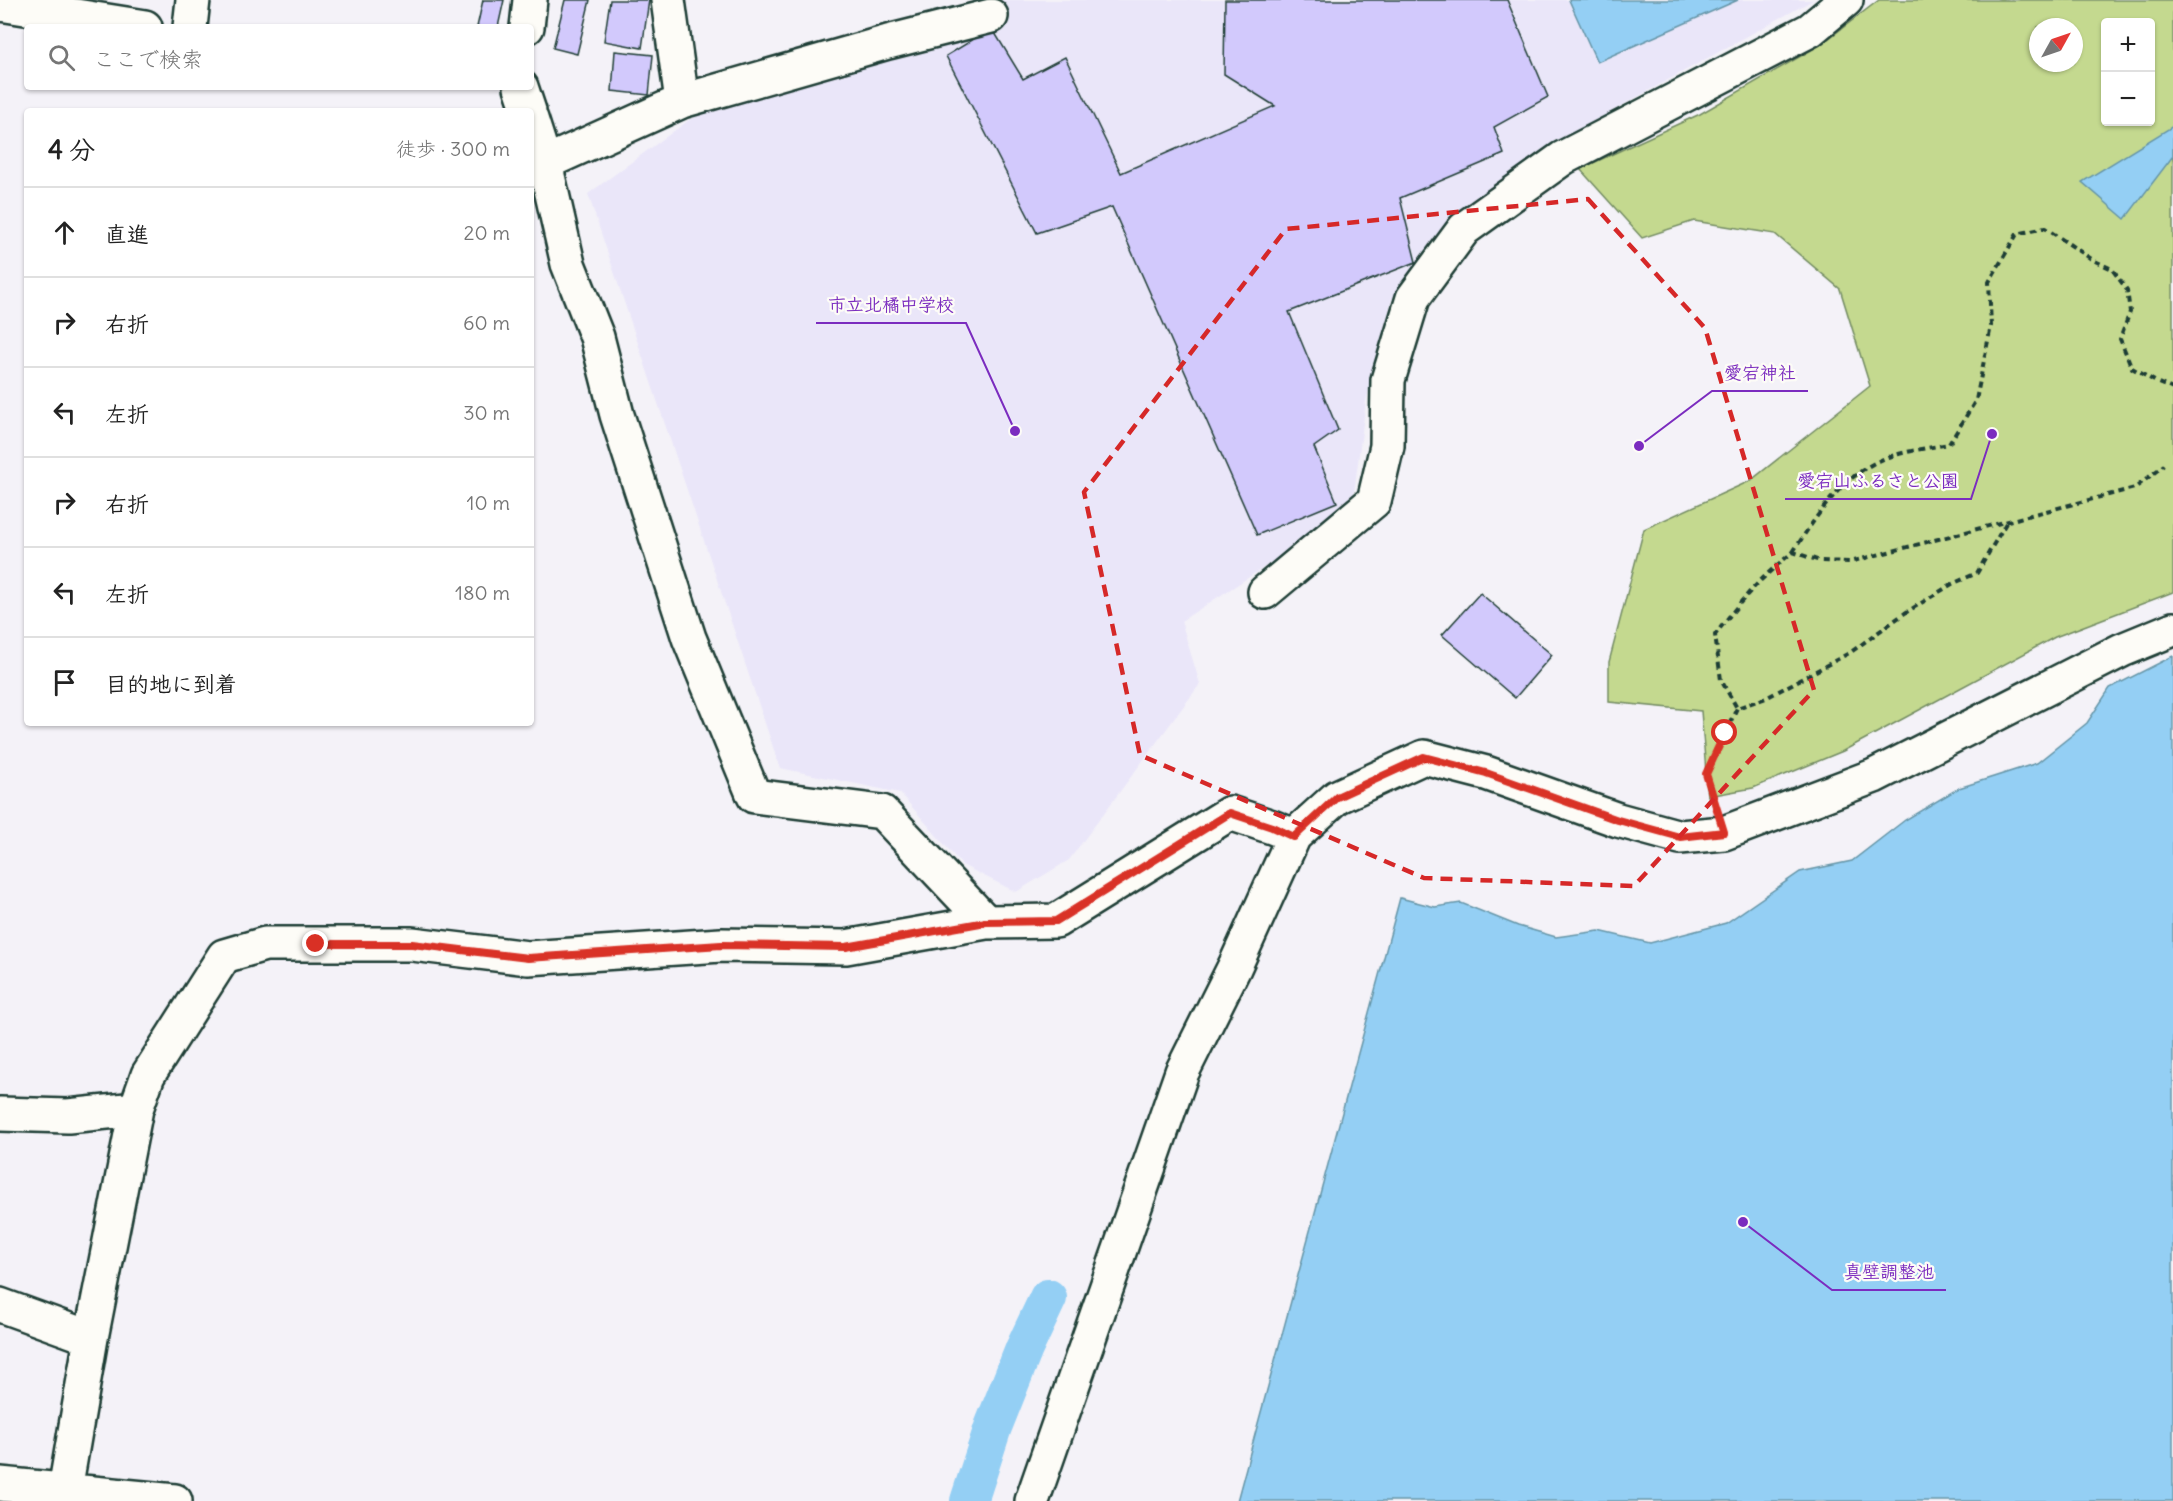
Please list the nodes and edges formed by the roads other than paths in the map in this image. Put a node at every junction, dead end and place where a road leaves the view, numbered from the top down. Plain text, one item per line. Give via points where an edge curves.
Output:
1 (193, 0) edge
2 (530, 0) edge
3 (668, 0) edge
4 (1846, 0) edge
5 (0, 4) edge
6 (991, 16) dead end
7 (126, 24) edge
8 (190, 24) edge
9 (527, 24) edge
10 (522, 90) edge
11 (682, 100) junction
12 (528, 108) edge
13 (534, 128) edge
14 (545, 163) junction
15 (1265, 592) dead end
16 (2173, 629) edge
17 (1294, 837) junction
18 (986, 922) junction
19 (136, 1109) junction
20 (0, 1114) edge
21 (0, 1305) edge
22 (92, 1338) junction
23 (0, 1484) edge
24 (65, 1490) junction
25 (175, 1501) edge
26 (1032, 1501) edge

1 - 8 street
2 - 9 street
3 - 11 street
4 - 15 street via 1810,30 1563,158 1464,229 1413,298 1388,380 1387,446 1374,501
5 - 7 street
6 - 11 street
10 - 12 street
11 - 14 street
13 - 14 street
14 - 18 street via 568,264 597,337 616,415 689,638 754,796 882,812
16 - 17 street via 2122,650 1874,776 1724,832 1680,837 1618,820 1486,773 1424,757 1337,797
17 - 18 street via 1230,813 1056,921
17 - 26 street via 1182,1072
18 - 19 street via 846,947 721,945 528,958 412,944 265,944 224,956 148,1075
19 - 20 street via 68,1116
19 - 22 street
21 - 22 street
22 - 24 street
23 - 24 street
24 - 25 street

